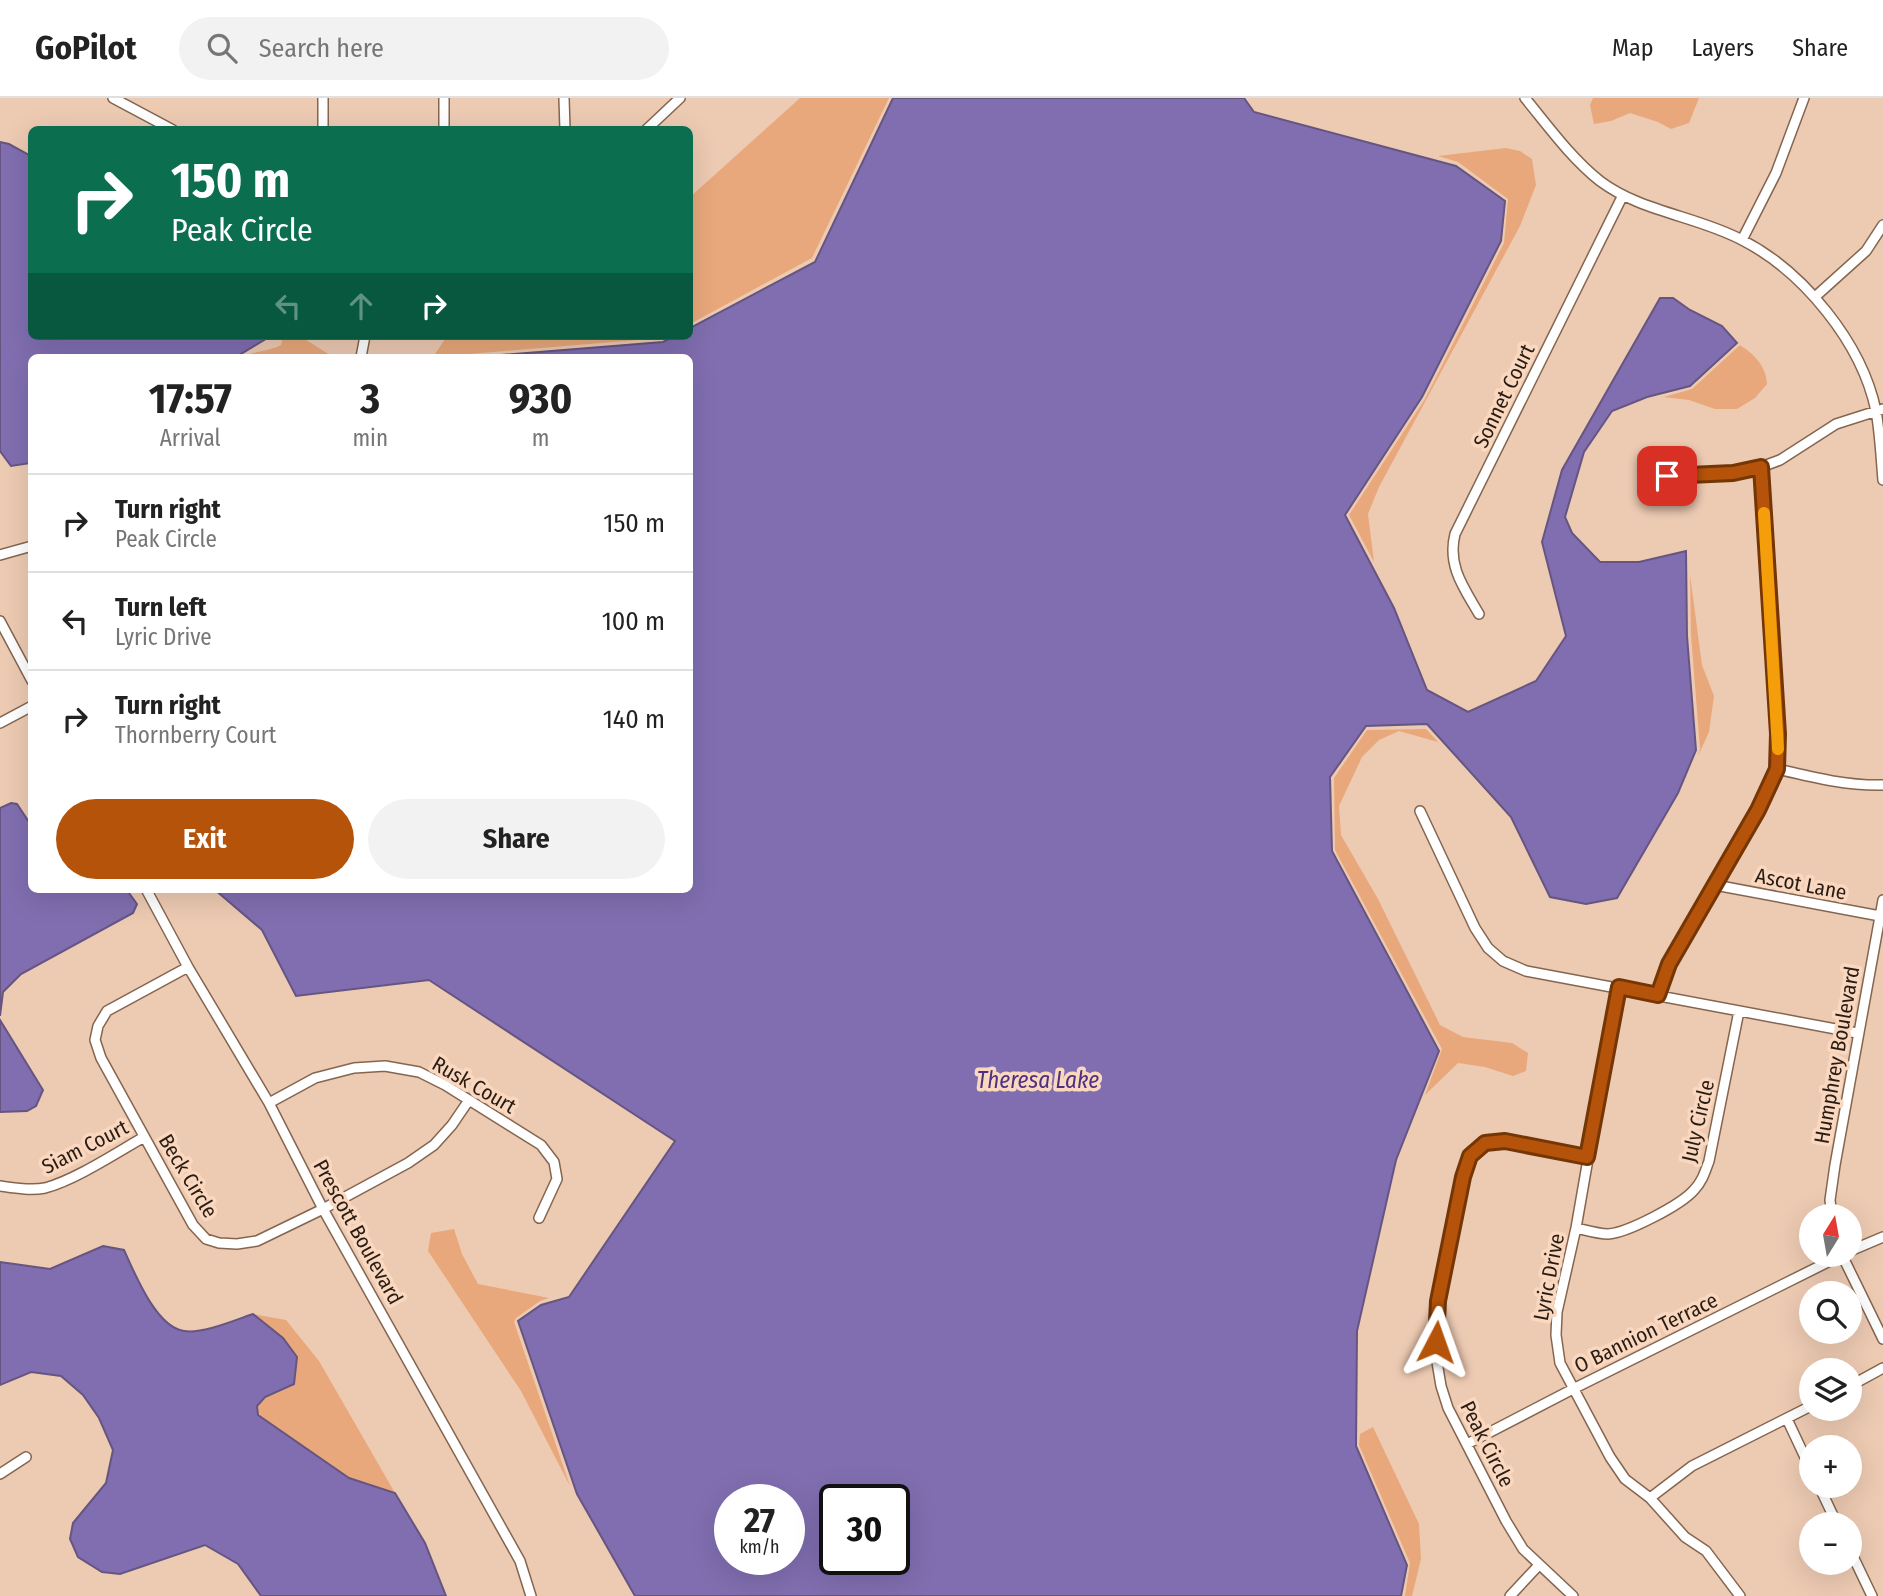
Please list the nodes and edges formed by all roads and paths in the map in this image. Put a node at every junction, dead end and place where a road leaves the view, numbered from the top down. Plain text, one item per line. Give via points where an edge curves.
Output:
1 (113, 98) edge
2 (323, 98) edge
3 (444, 98) edge
4 (564, 98) edge
5 (680, 98) edge
6 (1525, 98) edge
7 (1804, 98) edge
8 (166, 126) edge
9 (323, 126) edge
10 (444, 126) edge
11 (565, 126) edge
12 (650, 126) edge
13 (1623, 195) junction
14 (1883, 225) edge
15 (1742, 240) junction
16 (1816, 296) junction
17 (1879, 410) edge
18 (1761, 467) junction
19 (1667, 476) dead end
20 (1883, 480) edge
21 (28, 547) edge
22 (0, 555) edge
23 (1479, 614) dead end
24 (0, 621) edge
25 (28, 674) edge
26 (28, 708) edge
27 (0, 723) edge
28 (1777, 769) junction
29 (1883, 785) edge
30 (1420, 811) dead end
31 (1715, 885) junction
32 (148, 893) edge
33 (1883, 900) edge
34 (1880, 916) junction
35 (188, 968) junction
36 (1619, 987) junction
37 (1658, 995) junction
38 (1739, 1012) junction
39 (1857, 1033) junction
40 (469, 1100) junction
41 (269, 1103) junction
42 (145, 1137) junction
43 (1587, 1157) junction
44 (0, 1186) edge
45 (1830, 1204) edge
46 (323, 1209) junction
47 (539, 1218) dead end
48 (1576, 1228) junction
49 (1883, 1237) edge
50 (1862, 1246) edge
51 (1818, 1267) edge
52 (1848, 1267) edge
53 (1883, 1339) edge
54 (1883, 1368) edge
55 (1862, 1379) edge
56 (1573, 1388) junction
57 (1799, 1412) edge
58 (1787, 1419) junction
59 (1467, 1444) junction
60 (1799, 1444) edge
61 (26, 1457) dead end
62 (0, 1474) edge
63 (1650, 1498) junction
64 (1539, 1565) junction
65 (1862, 1575) edge
66 (531, 1596) edge
67 (1510, 1596) edge
68 (1573, 1596) edge
69 (1740, 1596) edge
70 (1872, 1596) edge

1 - 8 street
2 - 9 street
3 - 10 street
4 - 11 street
5 - 12 street
6 - 13 street via 1599,180
7 - 15 street via 1776,173
13 - 15 street
13 - 23 street, Sonnet Court via 1455,534 1455,572
14 - 16 street via 1866,251
15 - 16 street
16 - 17 street via 1853,353
17 - 18 street via 1836,424
17 - 20 street
18 - 19 street
18 - 28 street
21 - 22 street
24 - 25 street
26 - 27 street
28 - 29 street
28 - 31 street
30 - 36 street via 1488,948 1503,961 1527,971
31 - 34 street, Ascot Lane
31 - 37 street via 1669,964
32 - 35 street, Prescott Boulevard
33 - 34 street, Humphrey Boulevard
34 - 39 street, Humphrey Boulevard
35 - 41 street, Prescott Boulevard
35 - 42 street, Beck Circle via 107,1011 98,1026 95,1040 101,1058
36 - 37 street
36 - 43 street, Lyric Drive
37 - 38 street
38 - 39 street
38 - 48 street, July Circle via 1709,1161 1694,1191 1639,1224 1608,1234
39 - 45 street, Humphrey Boulevard
40 - 41 street, Rusk Court via 419,1072 385,1066 314,1078
40 - 46 street, Beck Circle via 434,1145
40 - 47 street, Rusk Court via 541,1145 554,1162 557,1179
41 - 46 street, Prescott Boulevard
42 - 44 street, Siam Court via 43,1188
42 - 46 street, Beck Circle via 193,1225 206,1239 237,1244 257,1241
43 - 48 street, Lyric Drive
43 - 59 street, Peak Circle via 1505,1141 1485,1143 1470,1156 1435,1328 1441,1386
46 - 66 street, Prescott Boulevard via 520,1561
48 - 56 street, Lyric Drive via 1556,1335 1560,1363
49 - 50 street
51 - 56 street, O Bannion Terrace
52 - 53 street
54 - 55 street
56 - 59 street, O Bannion Terrace
56 - 63 street, Lyric Drive via 1625,1479
57 - 58 street
58 - 60 street
58 - 63 street via 1692,1466
59 - 64 street, Peak Circle via 1506,1521
61 - 62 street
63 - 69 street, Lyric Drive via 1685,1537 1706,1551
64 - 67 street
64 - 68 street, Peak Circle
65 - 70 street

